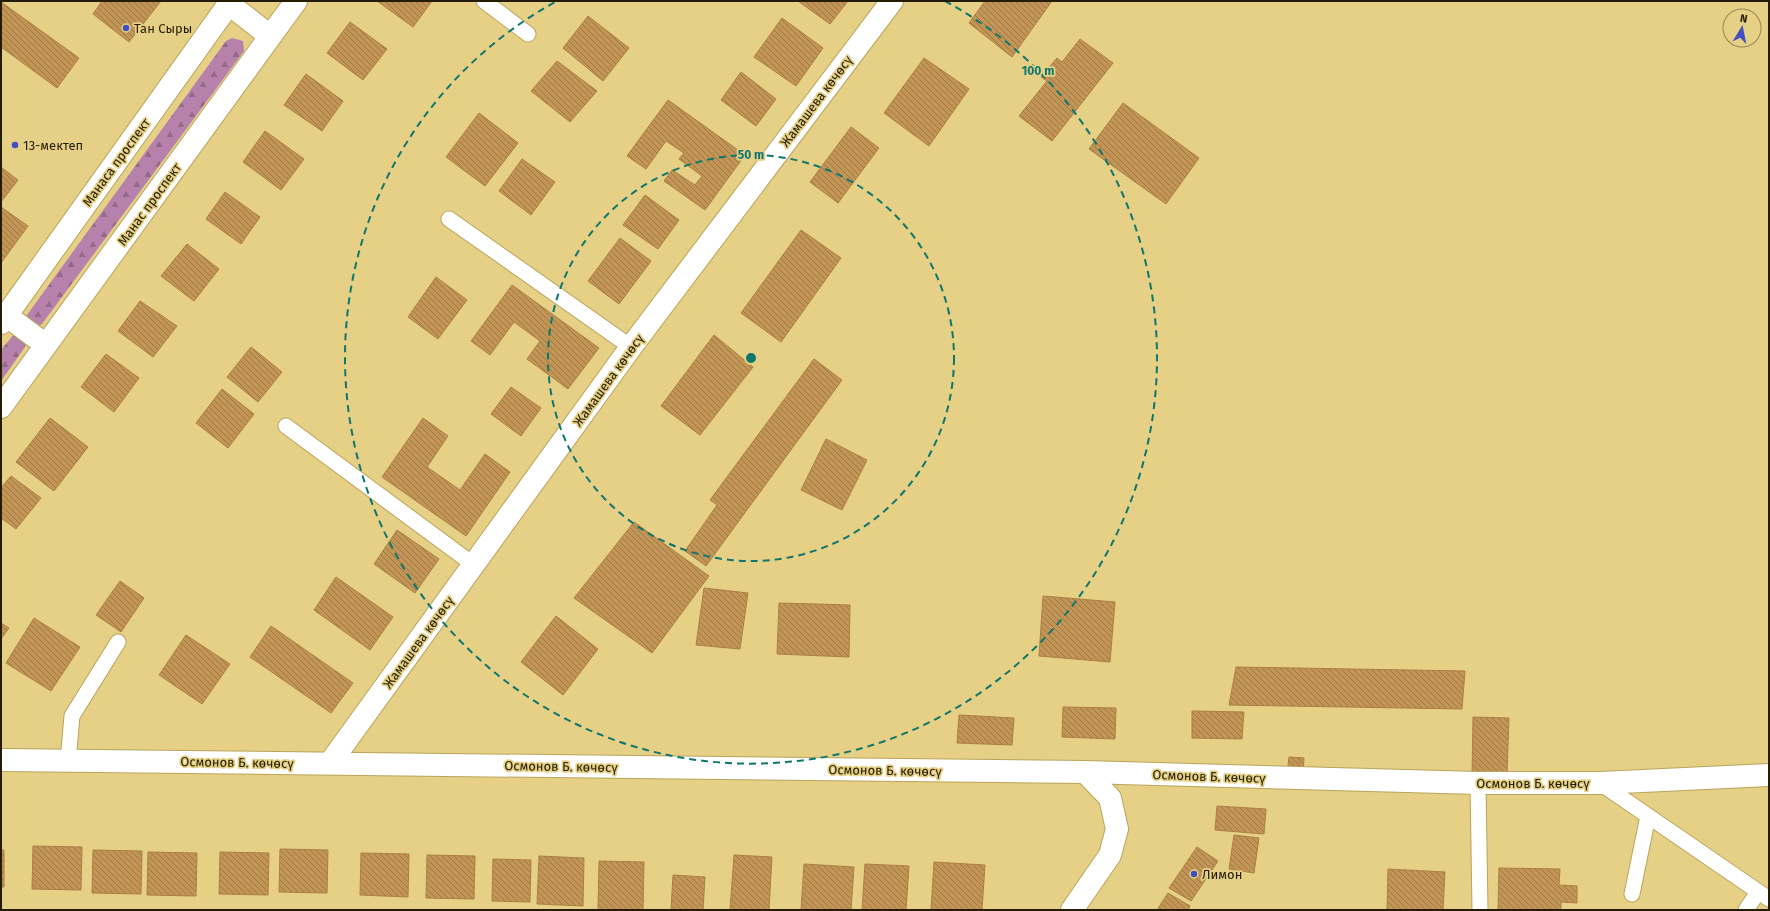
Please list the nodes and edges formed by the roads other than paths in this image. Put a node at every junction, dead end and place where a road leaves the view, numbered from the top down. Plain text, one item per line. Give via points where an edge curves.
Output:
1 (296, 1) edge
2 (484, 1) edge
3 (892, 1) edge
4 (230, 2) edge
5 (528, 34) dead end
6 (270, 36) junction
7 (449, 219) dead end
8 (4, 319) edge
9 (46, 345) junction
10 (631, 347) junction
11 (1, 407) edge
12 (286, 426) dead end
13 (474, 565) junction
14 (118, 642) dead end
15 (1, 760) edge
16 (68, 761) junction
17 (330, 763) junction
18 (1085, 772) junction
19 (1769, 775) edge
20 (1478, 783) junction
21 (1600, 783) junction
22 (1648, 816) junction
23 (1632, 894) dead end
24 (1764, 896) edge
25 (1072, 910) edge
26 (1480, 910) edge
27 (1746, 910) edge

1 - 6 main road, Манас проспект
2 - 5 lane
3 - 10 main road, Жамашева көчөсү
4 - 6 main road
4 - 8 main road, Манаса проспект
6 - 9 main road, Манас проспект
7 - 10 lane
8 - 9 main road
9 - 11 main road, Манас проспект
10 - 13 main road, Жамашева көчөсү
12 - 13 lane
13 - 17 main road, Жамашева көчөсү
14 - 16 lane via 72,716
15 - 16 main road, Осмонов Б. көчөсү
16 - 17 main road, Осмонов Б. көчөсү
17 - 18 main road, Осмонов Б. көчөсү
18 - 20 main road, Осмонов Б. көчөсү
18 - 25 main road via 1110,798 1117,829 1110,854
19 - 21 main road, Осмонов Б. көчөсү
20 - 21 main road, Осмонов Б. көчөсү
20 - 26 lane
21 - 22 lane
22 - 23 lane
22 - 24 lane
24 - 27 lane

